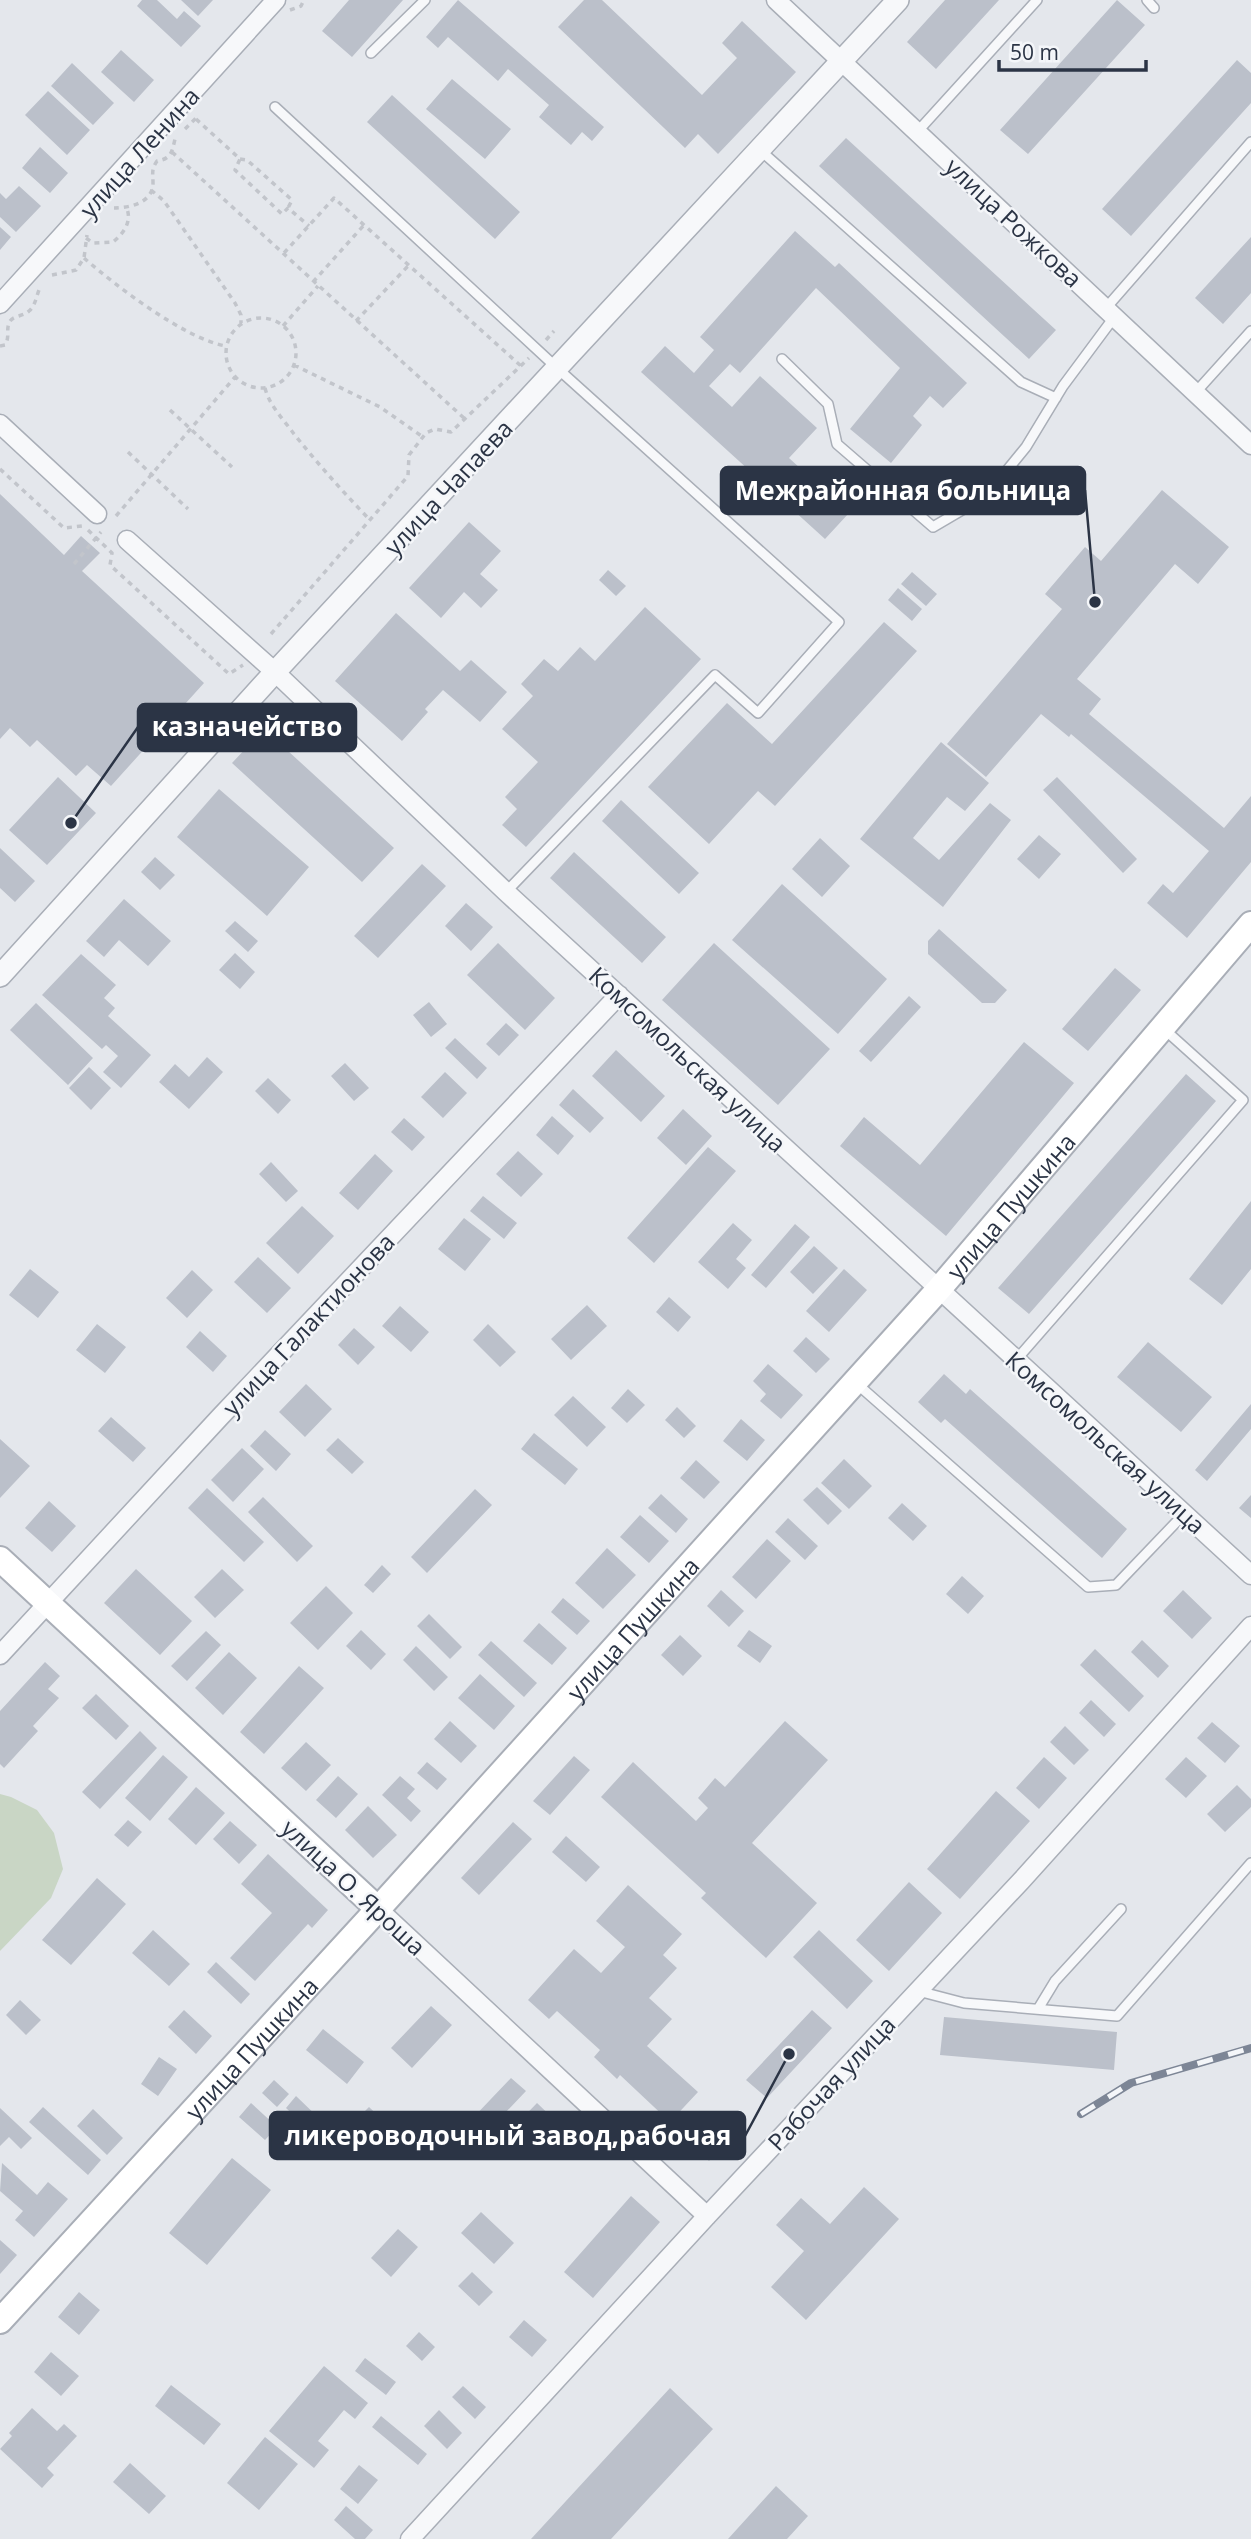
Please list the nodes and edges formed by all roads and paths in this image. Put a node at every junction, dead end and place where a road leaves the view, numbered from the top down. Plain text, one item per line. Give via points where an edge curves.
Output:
1 (276, 0) edge
2 (425, 0) edge
3 (776, 0) edge
4 (898, 0) edge
5 (1037, 0) edge
6 (1147, 0) edge
7 (1154, 8) dead end
8 (371, 53) dead end
9 (842, 61) junction
10 (275, 107) dead end
11 (196, 119) dead end
12 (918, 131) junction
13 (1251, 142) edge
14 (760, 150) junction
15 (172, 152) dead end
16 (240, 159) junction
17 (151, 190) dead end
18 (288, 208) junction
19 (127, 209) dead end
20 (364, 225) junction
21 (309, 226) junction
22 (87, 238) dead end
23 (283, 254) junction
24 (84, 258) dead end
25 (409, 265) junction
26 (313, 282) junction
27 (318, 286) junction
28 (0, 304) edge
29 (1111, 312) junction
30 (356, 321) junction
31 (241, 324) junction
32 (283, 326) junction
33 (554, 331) dead end
34 (1251, 331) edge
35 (226, 346) junction
36 (539, 347) dead end
37 (532, 355) dead end
38 (782, 359) dead end
39 (294, 365) junction
40 (521, 366) junction
41 (557, 368) junction
42 (236, 377) junction
43 (265, 388) junction
44 (1196, 392) junction
45 (1056, 398) junction
46 (170, 410) dead end
47 (466, 419) junction
48 (0, 424) edge
49 (191, 429) junction
50 (423, 437) junction
51 (1251, 444) edge
52 (128, 452) dead end
53 (232, 467) dead end
54 (0, 469) edge
55 (151, 474) junction
56 (188, 509) dead end
57 (370, 520) junction
58 (103, 523) junction
59 (96, 538) junction
60 (127, 540) dead end
61 (74, 564) dead end
62 (271, 634) dead end
63 (245, 664) dead end
64 (275, 672) junction
65 (506, 892) junction
66 (1251, 924) edge
67 (0, 976) edge
68 (618, 995) junction
69 (1162, 1028) junction
70 (1247, 1100) edge
71 (939, 1289) junction
72 (1015, 1360) junction
73 (855, 1382) junction
74 (1184, 1514) junction
75 (0, 1559) edge
76 (1251, 1575) edge
77 (47, 1604) junction
78 (1251, 1626) edge
79 (0, 1655) edge
80 (1251, 1864) edge
81 (378, 1909) junction
82 (1121, 1909) dead end
83 (918, 1992) junction
84 (1038, 2009) junction
85 (707, 2216) junction
86 (0, 2321) edge
87 (410, 2539) edge

1 - 28 street, улица Ленина
2 - 8 lane
3 - 9 street, улица Рожкова
4 - 9 street, улица Чапаева
5 - 12 lane
6 - 7 lane
9 - 12 street, улица Рожкова
9 - 14 street, улица Чапаева
10 - 41 lane
11 - 16 path
12 - 29 street, улица Рожкова
13 - 29 lane
14 - 41 street, улица Чапаева
14 - 45 lane via 1021,382
15 - 23 path
16 - 18 path via 247,160 292,200
16 - 18 path via 235,170 282,214
17 - 31 path via 169,208 235,303
18 - 21 path
19 - 22 path via 128,222 117,239 98,244
20 - 21 path via 334,198
20 - 25 path
20 - 26 path
21 - 23 path
23 - 26 path
24 - 35 path via 175,323
25 - 30 path
25 - 40 path
26 - 27 path
27 - 30 path
27 - 32 path
29 - 44 street, улица Рожкова
29 - 45 lane
30 - 47 path
31 - 32 path via 262,318
31 - 35 path
32 - 39 path via 295,344
33 - 36 path
34 - 44 lane
35 - 42 path via 227,363
37 - 40 path
38 - 45 lane via 828,404 837,444 933,527 986,496 1026,447
39 - 43 path via 281,382
39 - 50 path via 380,407
40 - 47 path
41 - 64 street, улица Чапаева
41 - 65 lane via 838,621 758,713 715,675
42 - 43 path via 249,386
42 - 49 path
43 - 57 path via 328,477
44 - 51 street, улица Рожкова
46 - 49 path
47 - 50 path via 451,432 435,429
48 - 58 street
49 - 53 path
49 - 55 path
50 - 57 path via 409,455 408,476
52 - 55 path
54 - 59 path via 64,528 84,526
55 - 56 path
55 - 58 path
57 - 62 path
58 - 59 path
59 - 61 path
59 - 63 path via 112,553 110,565 229,674
60 - 64 street, Комсомольская улица
64 - 65 street, Комсомольская улица
64 - 67 street, улица Чапаева
65 - 68 street, Комсомольская улица
66 - 69 main road, улица Пушкина
68 - 71 street, Комсомольская улица
68 - 77 street, улица Галактионова
69 - 70 lane
69 - 71 main road, улица Пушкина
70 - 72 lane
71 - 72 street, Комсомольская улица
71 - 73 main road, улица Пушкина
72 - 74 street, Комсомольская улица
73 - 74 lane via 1088,1587 1116,1585
73 - 81 main road, улица Пушкина
74 - 76 street, Комсомольская улица
75 - 77 main road, улица О. Яроша
77 - 79 street, улица Галактионова
77 - 81 main road, улица О. Яроша
78 - 83 street, Рабочая улица
80 - 84 lane via 1117,2016
81 - 85 street, улица О. Яроша
81 - 86 main road, улица Пушкина
82 - 84 lane via 1055,1981
83 - 84 lane via 964,2003
83 - 85 street, Рабочая улица
85 - 87 street, Рабочая улица

